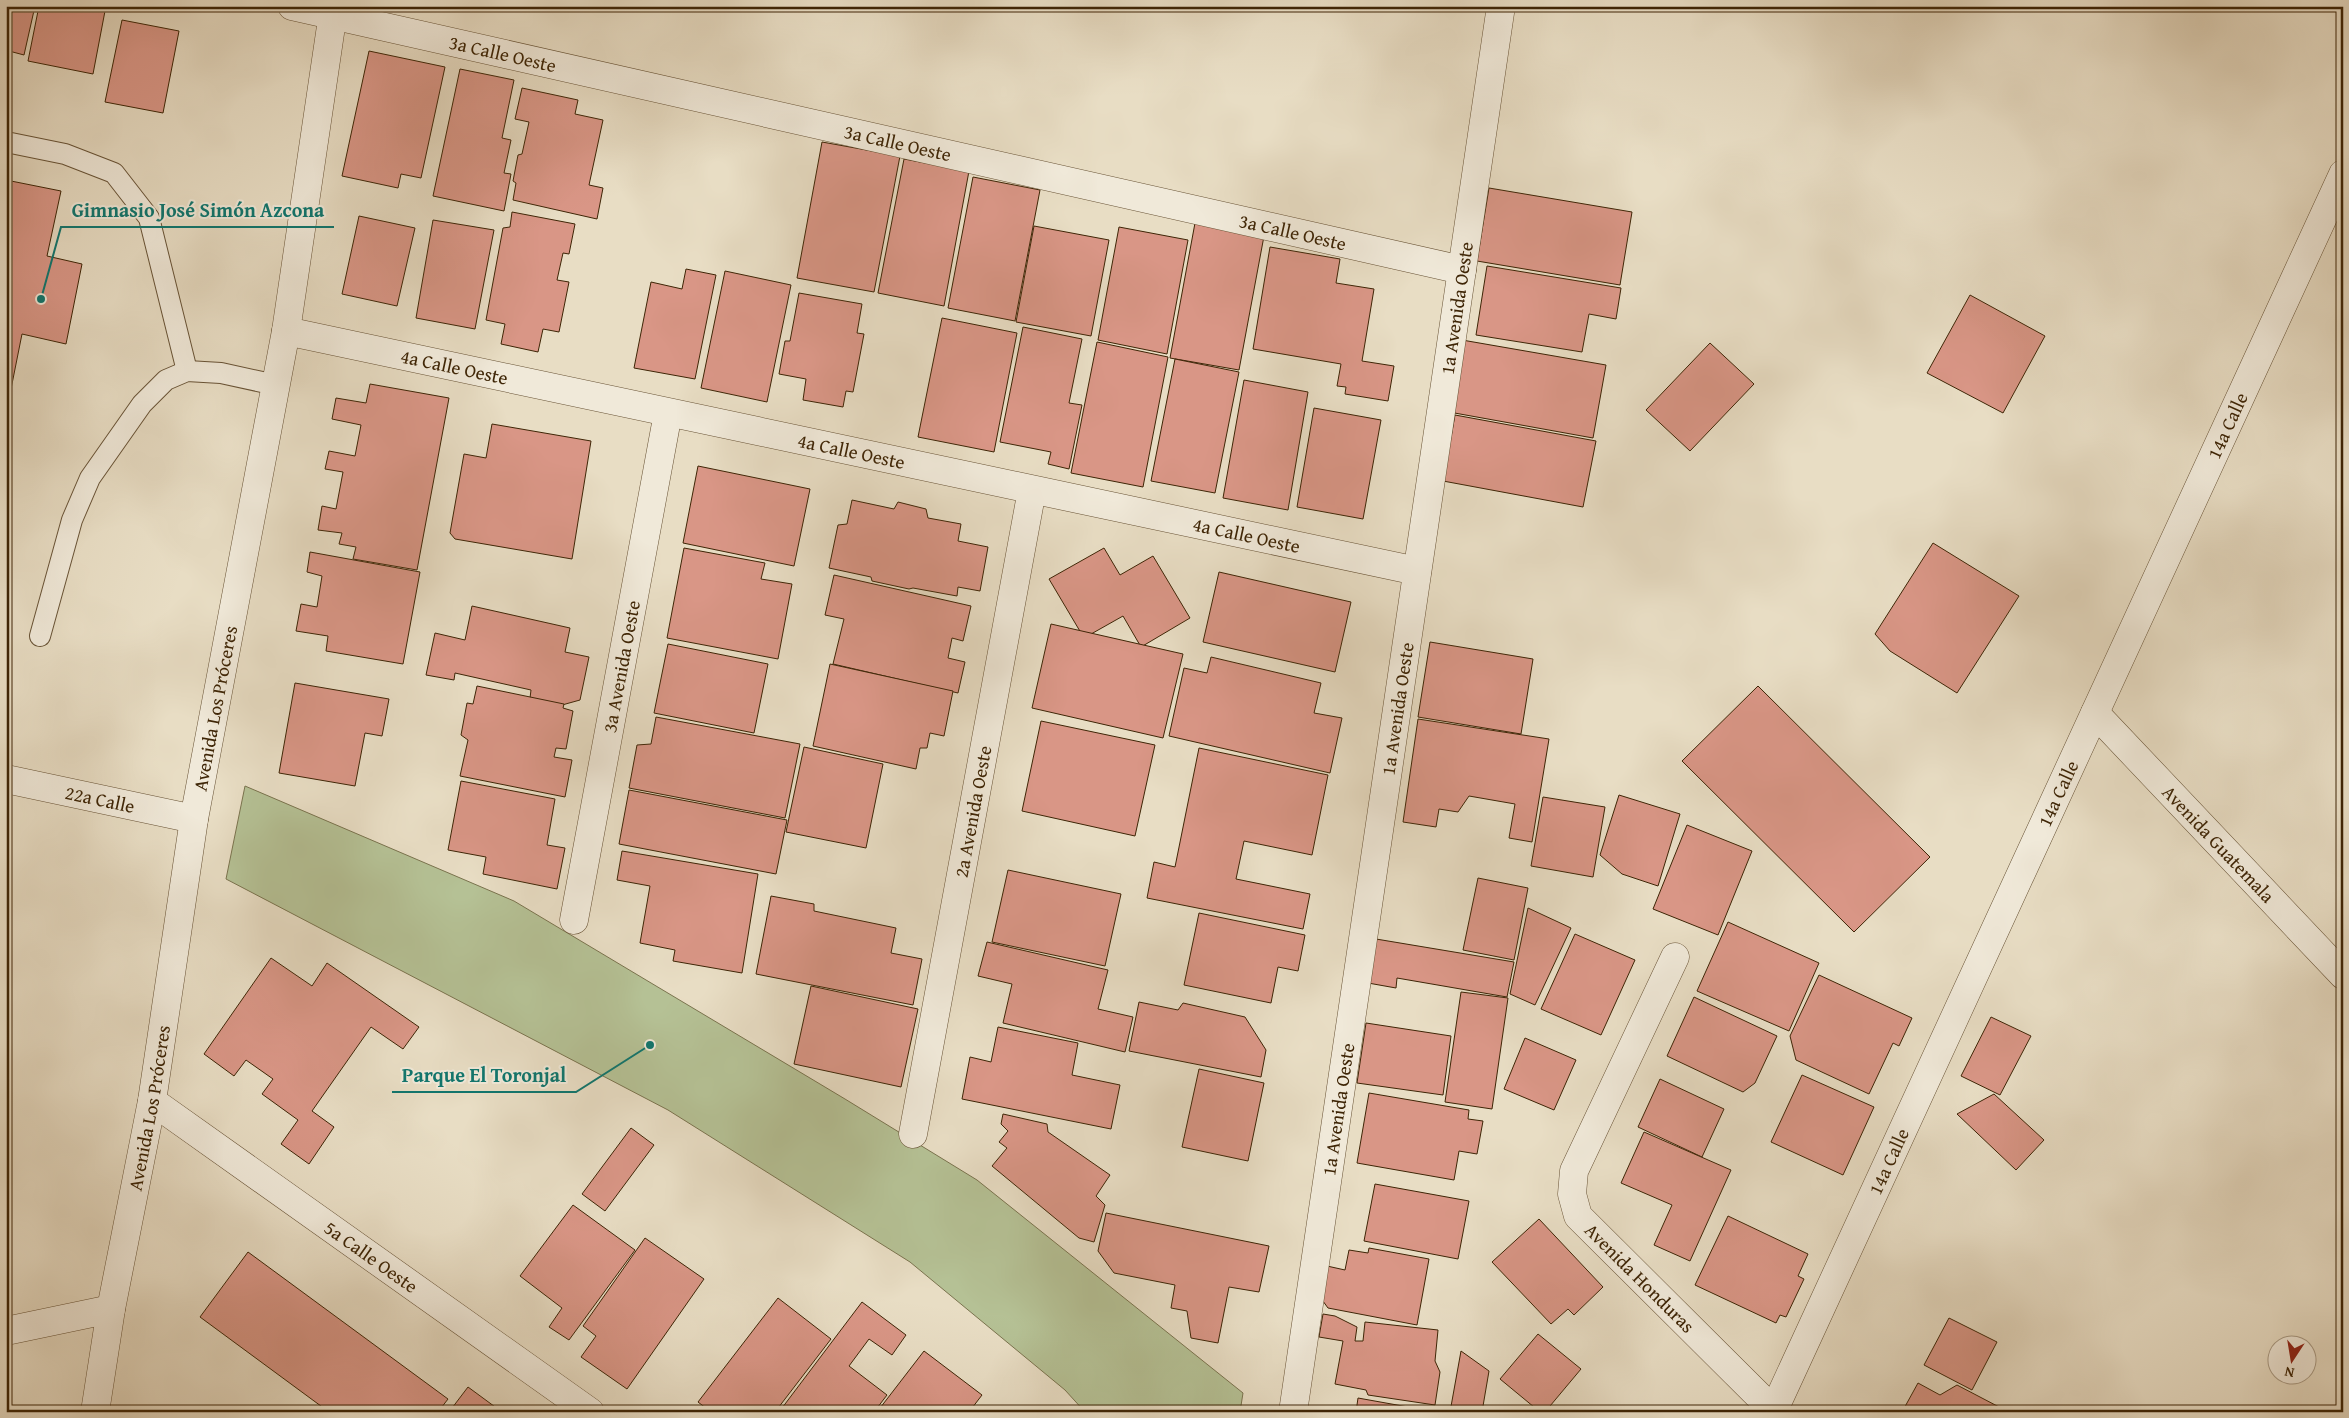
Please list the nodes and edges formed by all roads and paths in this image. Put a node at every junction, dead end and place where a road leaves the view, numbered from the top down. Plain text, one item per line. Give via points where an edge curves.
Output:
1 (292, 6) edge
2 (1501, 6) edge
3 (333, 11) edge
4 (6, 142) edge
5 (2343, 174) edge
6 (1462, 270) junction
7 (286, 331) junction
8 (187, 371) junction
9 (276, 385) junction
10 (668, 413) junction
11 (1032, 490) junction
12 (1418, 571) junction
13 (40, 636) dead end
14 (2096, 713) junction
15 (6, 779) edge
16 (194, 819) junction
17 (574, 920) dead end
18 (1675, 957) dead end
19 (2343, 976) edge
20 (152, 1101) junction
21 (913, 1134) dead end
22 (111, 1309) junction
23 (6, 1331) edge
24 (1774, 1411) edge
25 (95, 1412) edge
26 (590, 1412) edge
27 (1292, 1412) edge

1 - 3 street, 3a Calle Oeste
2 - 6 street, 1a Avenida Oeste
3 - 6 street, 3a Calle Oeste
3 - 7 street, Avenida Los Próceres
4 - 8 lane via 64,154 114,173 149,218
5 - 14 street, 14a Calle
6 - 12 street, 1a Avenida Oeste
7 - 9 street, Avenida Los Próceres
7 - 10 street, 4a Calle Oeste
8 - 9 lane via 221,373
8 - 13 lane via 166,380 142,404 90,478 72,520
9 - 16 street, Avenida Los Próceres
10 - 11 street, 4a Calle Oeste
10 - 17 street, 3a Avenida Oeste
11 - 12 street, 4a Calle Oeste
11 - 21 street, 2a Avenida Oeste
12 - 27 street, 1a Avenida Oeste
14 - 19 street, Avenida Guatemala
14 - 24 street, 14a Calle
15 - 16 street, 22a Calle
16 - 20 street, Avenida Los Próceres
18 - 24 street, Avenida Honduras via 1574,1171 1572,1194 1578,1216
20 - 22 street, Avenida Los Próceres
20 - 26 street, 5a Calle Oeste
22 - 23 street
22 - 25 street, Avenida Los Próceres

